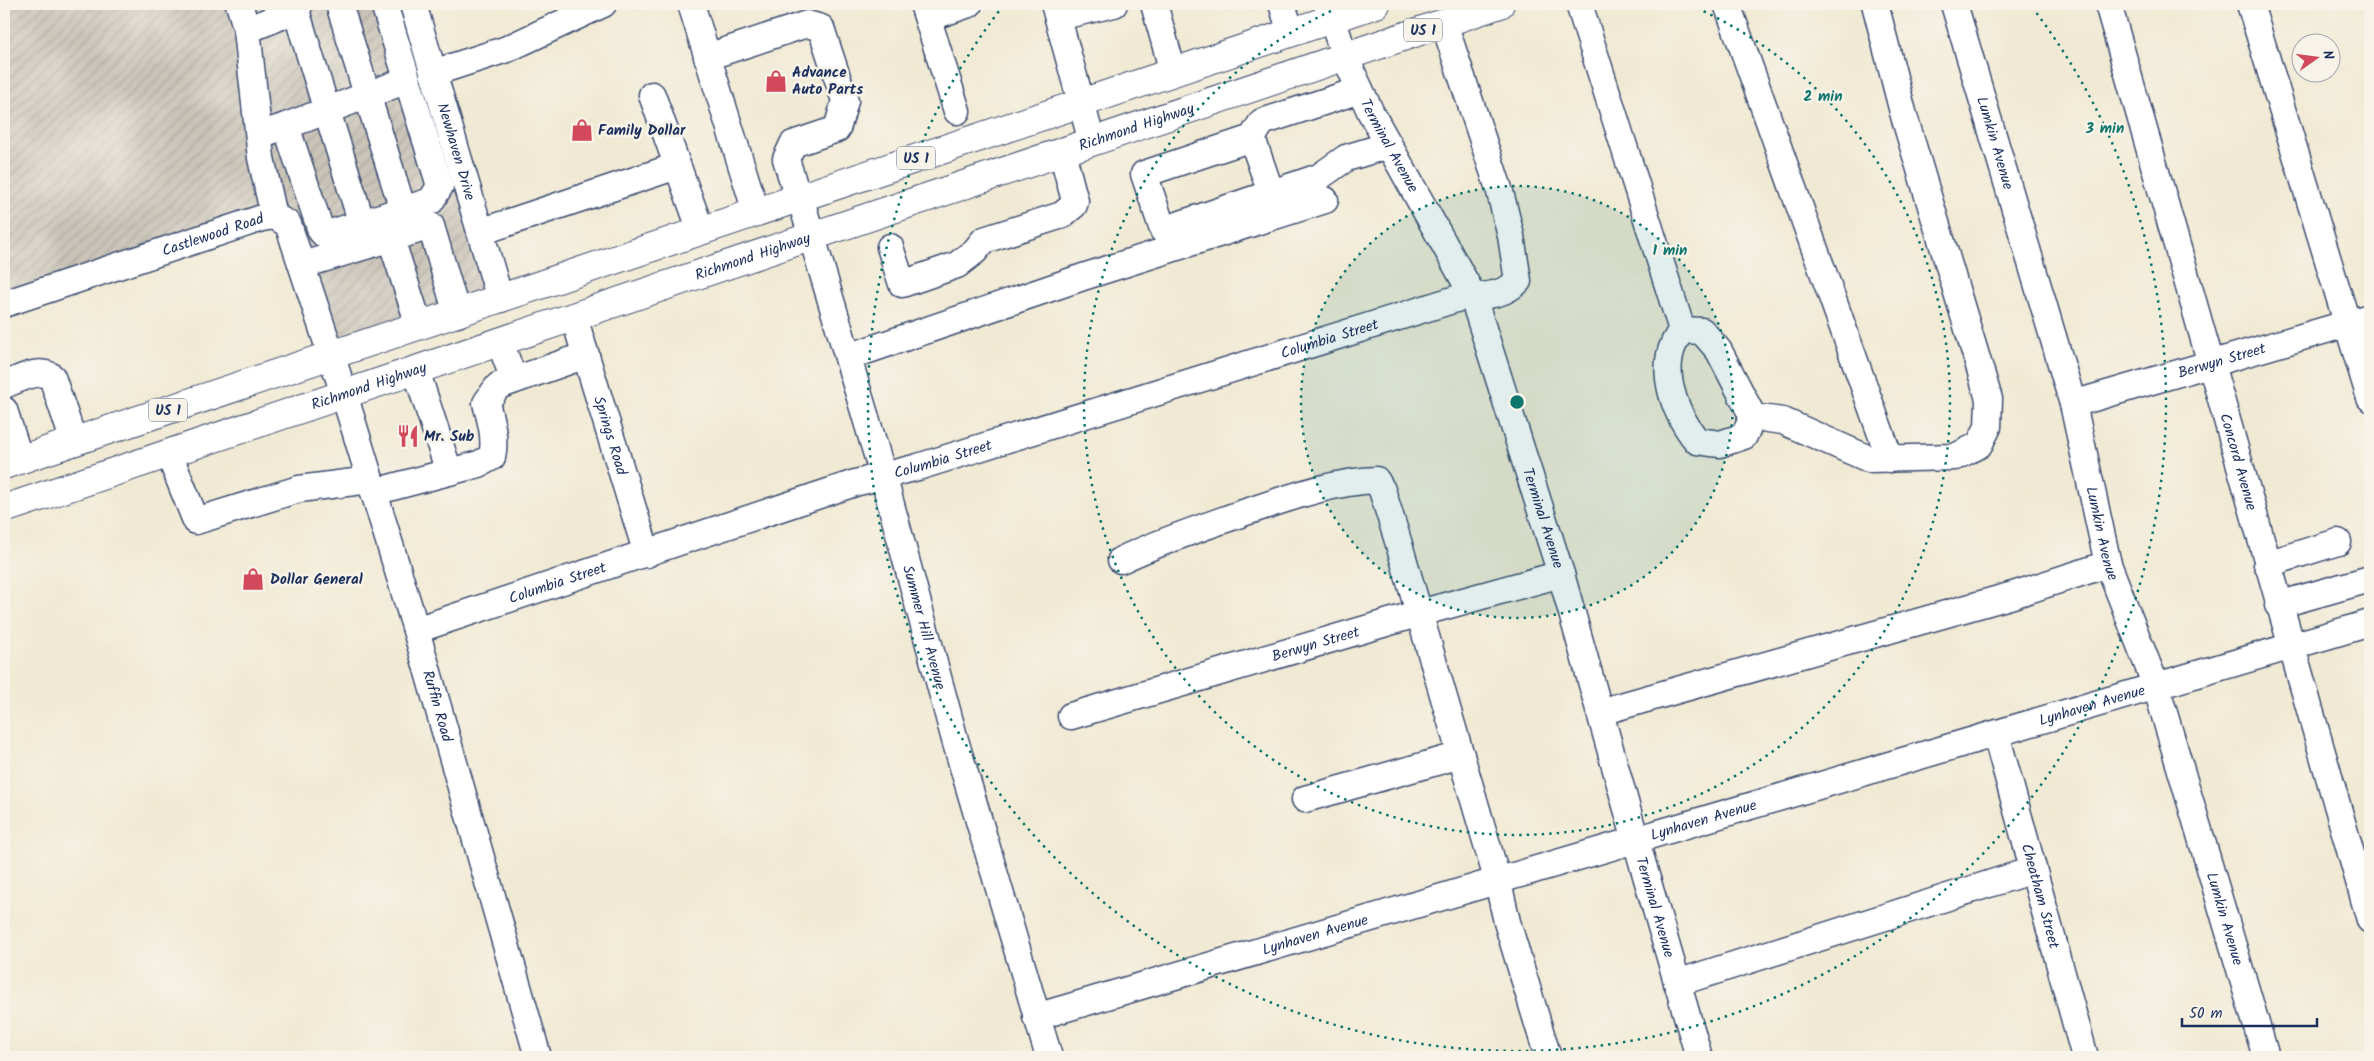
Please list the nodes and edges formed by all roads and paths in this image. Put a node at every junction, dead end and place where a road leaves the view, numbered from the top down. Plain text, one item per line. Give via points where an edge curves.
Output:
1 (239, 4) edge
2 (338, 4) edge
3 (384, 4) edge
4 (413, 4) edge
5 (603, 4) edge
6 (691, 4) edge
7 (969, 4) edge
8 (1114, 4) edge
9 (1154, 4) edge
10 (1282, 4) edge
11 (1376, 4) edge
12 (1500, 4) edge
13 (1579, 4) edge
14 (1727, 4) edge
15 (1875, 4) edge
16 (2108, 4) edge
17 (2250, 4) edge
18 (297, 6) edge
19 (1962, 6) edge
20 (1056, 10) edge
21 (926, 11) edge
22 (1329, 11) edge
23 (1444, 23) junction
24 (247, 30) junction
25 (1291, 33) junction
26 (707, 56) junction
27 (1346, 57) junction
28 (1173, 72) junction
29 (433, 73) junction
30 (408, 80) junction
31 (1360, 90) junction
32 (652, 95) dead end
33 (366, 96) junction
34 (1081, 102) junction
35 (326, 111) junction
36 (957, 112) dead end
37 (286, 126) junction
38 (258, 135) junction
39 (1252, 138) junction
40 (1092, 142) junction
41 (1389, 145) junction
42 (1062, 152) junction
43 (677, 166) junction
44 (1271, 193) junction
45 (799, 198) junction
46 (1325, 200) dead end
47 (403, 210) junction
48 (756, 212) junction
49 (274, 216) junction
50 (362, 224) junction
51 (701, 231) junction
52 (480, 232) junction
53 (812, 238) junction
54 (391, 239) junction
55 (890, 247) dead end
56 (303, 265) junction
57 (1472, 295) junction
58 (500, 299) junction
59 (4, 304) edge
60 (457, 314) junction
61 (574, 317) junction
62 (2359, 321) edge
63 (419, 325) junction
64 (1682, 330) junction
65 (500, 342) junction
66 (332, 355) junction
67 (586, 355) junction
68 (848, 357) junction
69 (2212, 362) junction
70 (416, 370) junction
71 (514, 380) junction
72 (4, 385) edge
73 (344, 394) junction
74 (2370, 398) edge
75 (2073, 404) junction
76 (4, 410) edge
77 (1753, 417) junction
78 (74, 442) junction
79 (169, 454) junction
80 (1890, 459) junction
81 (12, 463) edge
82 (449, 472) junction
83 (883, 475) junction
84 (372, 486) junction
85 (4, 509) edge
86 (2338, 542) dead end
87 (647, 554) junction
88 (1121, 560) dead end
89 (2108, 564) junction
90 (2267, 564) junction
91 (1561, 574) junction
92 (2370, 579) edge
93 (2278, 605) junction
94 (1420, 613) junction
95 (2370, 622) edge
96 (416, 630) junction
97 (2289, 645) junction
98 (2156, 686) junction
99 (1600, 712) junction
100 (1071, 716) dead end
101 (1996, 734) junction
102 (1461, 755) junction
103 (1305, 799) dead end
104 (1636, 841) junction
105 (2033, 870) junction
106 (1498, 882) junction
107 (2370, 920) edge
108 (1677, 982) junction
109 (1036, 1017) junction
110 (538, 1057) edge
111 (1049, 1057) edge
112 (1548, 1057) edge
113 (1699, 1057) edge
114 (2085, 1057) edge
115 (2266, 1057) edge

1 - 24 street
2 - 33 street
3 - 30 street
4 - 29 street, Newhaven Drive
5 - 29 street via 507,49
6 - 26 street
7 - 21 street
8 - 20 street
9 - 28 street
10 - 25 street
11 - 22 main road, US 1
12 - 23 main road, Richmond Highway / US 1
13 - 64 street
14 - 80 street
15 - 80 street via 1904,116 1989,399 1988,427 1979,446 1955,457
16 - 69 street, Concord Avenue
17 - 62 street
18 - 24 street
18 - 35 street
19 - 75 street, Lumkin Avenue
20 - 34 street
21 - 36 street
22 - 25 main road, US 1
22 - 27 street, Terminal Avenue
23 - 27 main road, Richmond Highway / US 1
23 - 57 street, Columbia Street via 1500,192 1517,263 1518,281 1511,288 1496,294
24 - 38 street
25 - 28 main road, US 1
26 - 45 street, Summer Hill Avenue via 807,24 821,28 845,101 837,130 793,144 786,159
26 - 48 street
27 - 31 street, Terminal Avenue
27 - 40 main road, Richmond Highway / US 1
28 - 34 main road, US 1
29 - 52 street, Newhaven Drive
30 - 33 street
30 - 47 street via 440,186 431,201
31 - 39 street via 1262,122
31 - 41 street, Terminal Avenue
32 - 43 street
33 - 35 street
33 - 47 street
34 - 40 street
34 - 45 main road, US 1
35 - 37 street
35 - 50 street
37 - 38 street
37 - 50 street via 321,232 332,235
38 - 49 street
39 - 44 street
39 - 44 street via 1144,174 1162,230
40 - 42 main road, Richmond Highway / US 1
41 - 44 street via 1346,158 1319,177
41 - 57 street, Terminal Avenue
42 - 53 main road, Richmond Highway / US 1
42 - 55 street via 1075,201 1062,214 984,240 956,265 902,284
43 - 51 street
43 - 52 street
45 - 48 main road, US 1
45 - 53 street, Summer Hill Avenue
46 - 68 street via 1086,276
47 - 50 street
48 - 51 main road, US 1
49 - 56 street, Castlewood Road via 288,224
49 - 59 street, Castlewood Road
51 - 58 main road, US 1
52 - 58 street, Newhaven Drive
53 - 61 main road, Richmond Highway / US 1
53 - 68 street, Summer Hill Avenue
54 - 56 street
54 - 60 street via 431,226
54 - 63 street
56 - 66 street, Castlewood Road
57 - 83 street, Columbia Street via 918,467
57 - 91 street, Terminal Avenue
58 - 60 main road, US 1
60 - 63 main road, US 1
61 - 65 main road, Richmond Highway / US 1
61 - 67 street, Springs Road
62 - 69 street, Berwyn Street
62 - 74 street
63 - 66 main road, US 1
64 - 77 street via 1702,331 1720,351
64 - 77 street via 1675,339 1668,363 1670,392 1686,426 1697,440 1720,444 1744,436
65 - 70 main road, Richmond Highway / US 1
65 - 71 street
66 - 73 street, Ruffin Road
66 - 78 main road, US 1
67 - 71 street
67 - 87 street, Springs Road
68 - 83 street, Summer Hill Avenue
69 - 75 street, Berwyn Street
69 - 90 street, Concord Avenue
70 - 73 main road, Richmond Highway / US 1
70 - 82 street
71 - 82 street via 498,386 486,403 493,432 492,457
72 - 78 street via 47,372 52,377
73 - 79 main road, Richmond Highway / US 1
73 - 84 street, Ruffin Road
75 - 89 street, Lumkin Avenue
76 - 81 street
77 - 80 street via 1783,421 1868,459
78 - 81 main road, US 1
79 - 84 street via 196,521 299,489
79 - 85 main road, Richmond Highway / US 1
82 - 84 street
83 - 87 street, Columbia Street
83 - 109 street, Summer Hill Avenue via 955,740
84 - 96 street, Ruffin Road
86 - 90 street
87 - 96 street, Columbia Street
88 - 94 street via 1159,542 1286,498 1352,481 1376,480 1382,490
89 - 98 street, Lumkin Avenue
89 - 99 street
90 - 93 street, Concord Avenue
91 - 94 street, Berwyn Street
91 - 99 street, Terminal Avenue
92 - 93 street
93 - 97 street, Concord Avenue
94 - 100 street, Berwyn Street
94 - 102 street
95 - 97 street, Lynhaven Avenue
96 - 110 street, Ruffin Road
97 - 98 street, Lynhaven Avenue
97 - 107 street, Concord Avenue
98 - 101 street, Lynhaven Avenue
98 - 115 street, Lumkin Avenue
99 - 104 street, Terminal Avenue
101 - 104 street, Lynhaven Avenue
101 - 105 street, Cheatham Street
102 - 103 street
102 - 106 street
104 - 106 street, Lynhaven Avenue
104 - 108 street, Terminal Avenue
105 - 108 street
105 - 114 street, Cheatham Street
106 - 109 street, Lynhaven Avenue
106 - 112 street
108 - 113 street, Terminal Avenue
109 - 111 street, Summer Hill Avenue

